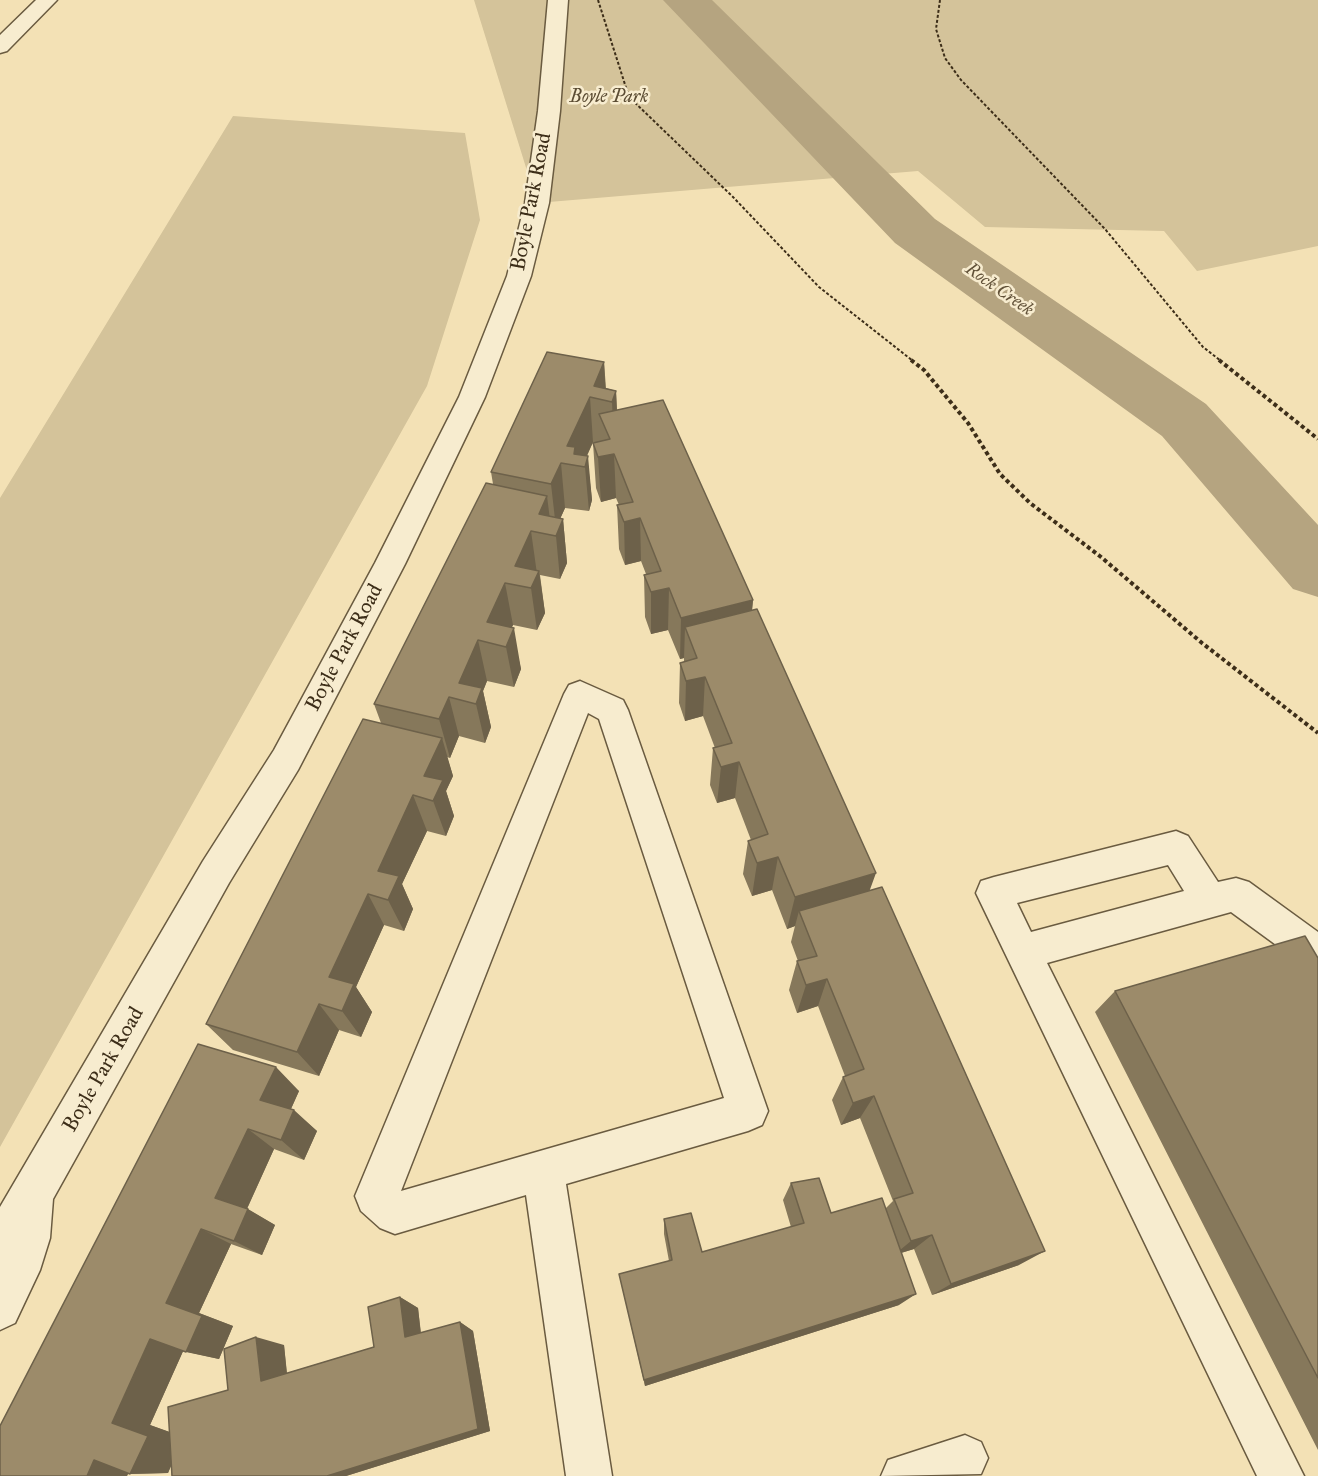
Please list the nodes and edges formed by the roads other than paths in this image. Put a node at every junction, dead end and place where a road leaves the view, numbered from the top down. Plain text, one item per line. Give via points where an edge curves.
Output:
1 (47, 0) edge
2 (558, 0) edge
3 (0, 47) edge
4 (1210, 901) junction
5 (1022, 952) junction
6 (1318, 954) edge
7 (543, 1169) junction
8 (36, 1189) junction
9 (0, 1245) edge
10 (0, 1308) edge
11 (965, 1458) dead end
12 (589, 1476) edge
13 (904, 1476) edge
14 (1281, 1476) edge

1 - 3 street
2 - 8 street, Boyle Park Road via 537,202 519,276 472,397 390,564 285,760
4 - 5 street
4 - 5 street via 1176,847 994,893
4 - 6 street via 1236,894
5 - 14 street
7 - 7 street via 395,1213 376,1196 580,694 612,710 748,1111
7 - 12 street
8 - 9 street, Boyle Park Road
8 - 10 street via 29,1238 19,1270
11 - 13 street

